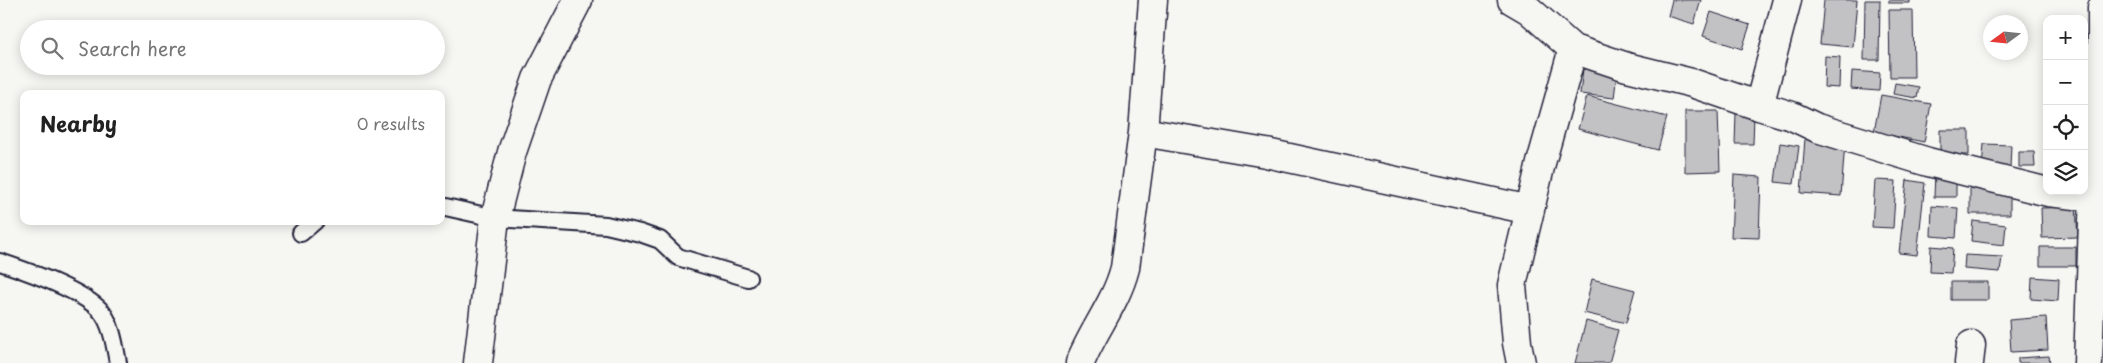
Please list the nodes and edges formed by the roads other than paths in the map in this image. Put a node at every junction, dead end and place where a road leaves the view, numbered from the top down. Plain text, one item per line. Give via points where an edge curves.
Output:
1 (578, 0) edge
2 (1153, 0) edge
3 (1787, 0) edge
4 (1524, 3) edge
5 (2102, 8) edge
6 (1573, 49) junction
7 (1760, 106) junction
8 (1143, 132) junction
9 (2094, 196) junction
10 (445, 207) edge
11 (1530, 210) junction
12 (495, 218) junction
13 (310, 225) edge
14 (301, 233) dead end
15 (0, 262) edge
16 (748, 278) dead end
17 (118, 363) edge
18 (478, 363) edge
19 (1080, 363) edge
20 (1521, 363) edge
21 (2088, 363) edge

1 - 12 street via 537,79 512,152
2 - 8 street
3 - 7 street
4 - 6 street
5 - 9 street via 2102,75 2097,109
6 - 7 street
6 - 11 street
7 - 9 street via 1817,128 1928,162 2048,192
8 - 11 street via 1266,153
8 - 19 street via 1120,288
9 - 21 street
10 - 12 lane
11 - 20 street via 1512,285 1516,343
12 - 16 lane via 606,226 640,233 660,240 678,257
12 - 18 street
13 - 14 lane
15 - 17 lane via 85,298 101,312 109,327

